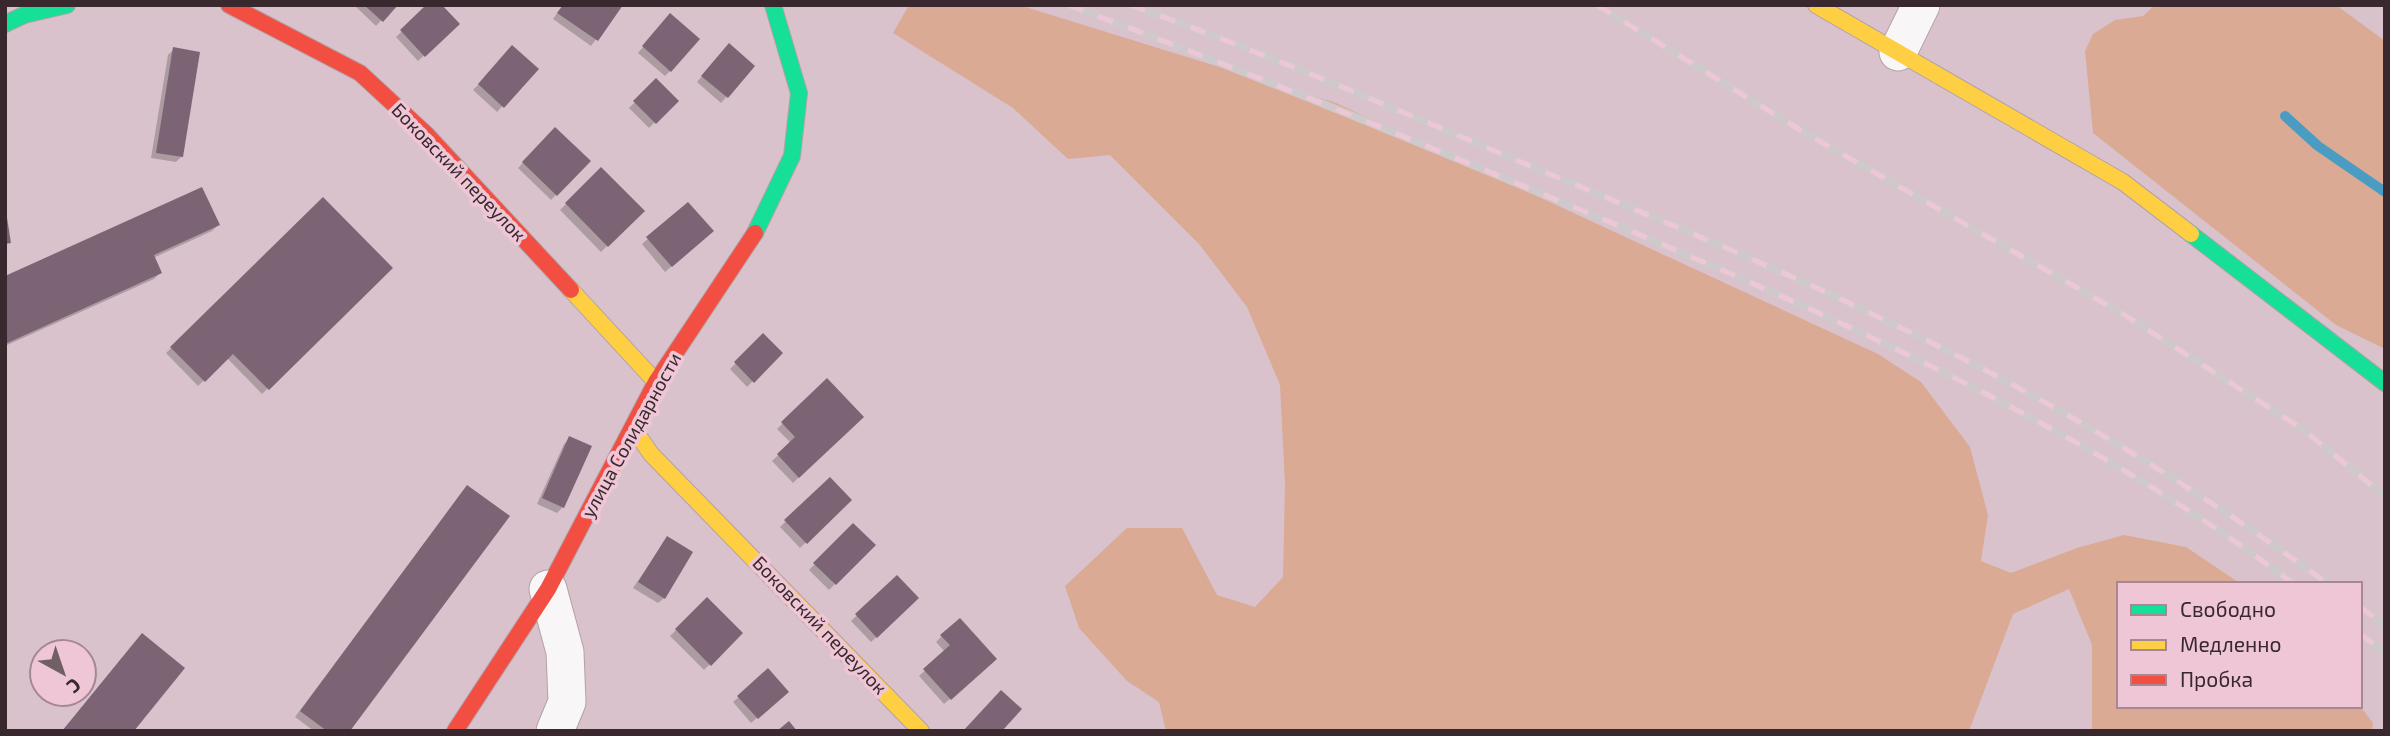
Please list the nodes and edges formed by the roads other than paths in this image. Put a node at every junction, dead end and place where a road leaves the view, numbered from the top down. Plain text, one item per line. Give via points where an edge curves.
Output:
1 (67, 5) edge
2 (229, 5) edge
3 (1816, 5) edge
4 (1921, 5) edge
5 (768, 12) edge
6 (5, 24) edge
7 (1898, 52) junction
8 (656, 382) junction
9 (2385, 383) edge
10 (633, 428) junction
11 (548, 589) junction
12 (455, 731) edge
13 (555, 731) edge
14 (920, 731) edge

1 - 6 street
2 - 8 street, Боковский переулок via 360,72 426,134
3 - 7 street
4 - 7 street
5 - 8 street, улица Солидарности via 799,93 792,156 762,222
7 - 9 street via 2123,182
8 - 10 street, улица Солидарности
10 - 11 street, улица Солидарности
10 - 14 street, Боковский переулок via 651,454
11 - 12 street, улица Солидарности
11 - 13 street via 565,652 567,702

